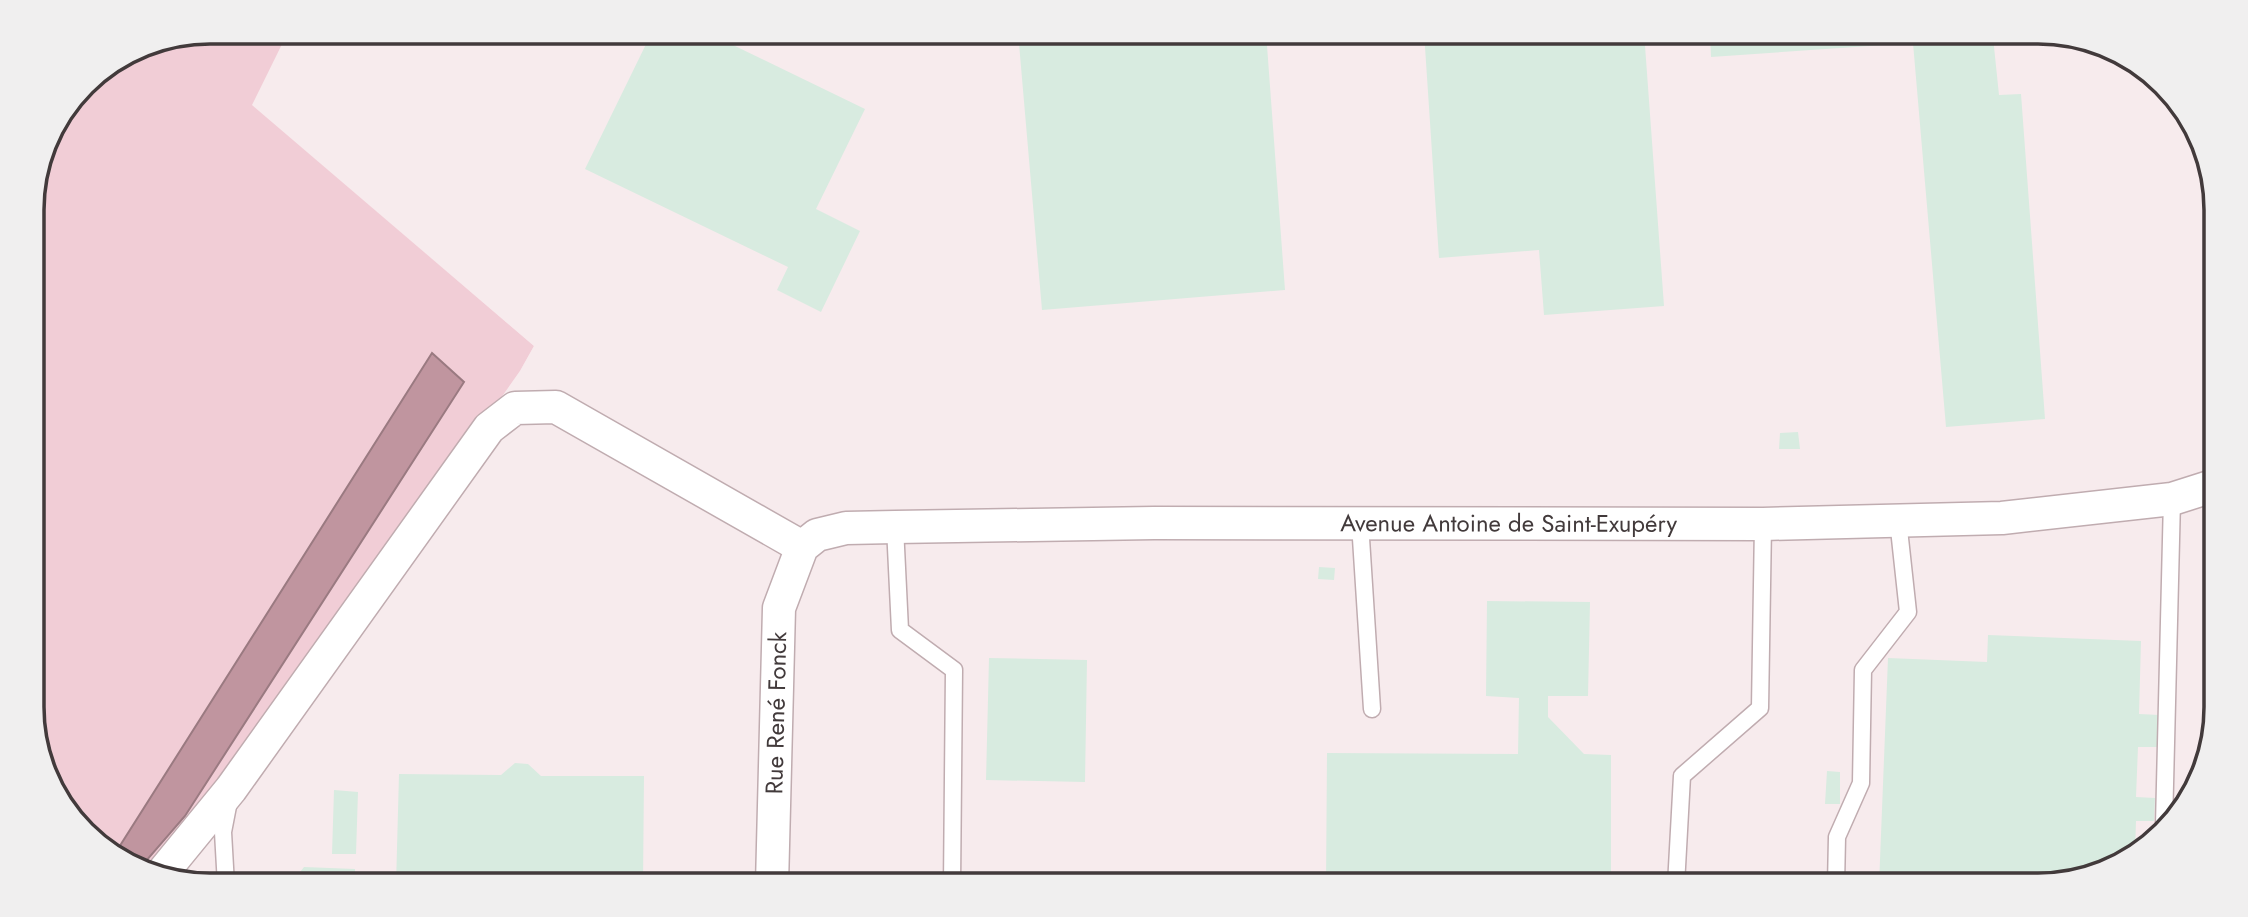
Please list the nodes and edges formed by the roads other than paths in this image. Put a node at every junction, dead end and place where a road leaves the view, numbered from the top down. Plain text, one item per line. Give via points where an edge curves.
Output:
1 (2204, 489) edge
2 (2172, 499) junction
3 (1898, 520) junction
4 (1360, 523) junction
5 (1763, 524) junction
6 (895, 527) junction
7 (802, 547) junction
8 (1372, 709) dead end
9 (232, 789) junction
10 (2164, 815) edge
11 (167, 867) edge
12 (225, 873) edge
13 (772, 873) edge
14 (952, 873) edge
15 (1677, 873) edge
16 (1836, 873) edge

1 - 2 street, Avenue Antoine de Saint-Exupéry
2 - 3 street, Avenue Antoine de Saint-Exupéry via 2002,518
2 - 10 lane
3 - 5 street, Avenue Antoine de Saint-Exupéry
3 - 16 lane via 1908,612 1863,670 1861,783 1837,837
4 - 5 street, Avenue Antoine de Saint-Exupéry
4 - 6 street, Avenue Antoine de Saint-Exupéry
4 - 8 lane
5 - 15 lane via 1760,708 1682,776
6 - 7 street, Avenue Antoine de Saint-Exupéry via 846,528 817,535
6 - 14 lane via 900,629 954,670
7 - 9 street via 556,407 515,408 489,428
7 - 13 street, Rue René Fonck via 779,608
9 - 11 street
9 - 12 lane via 223,832

